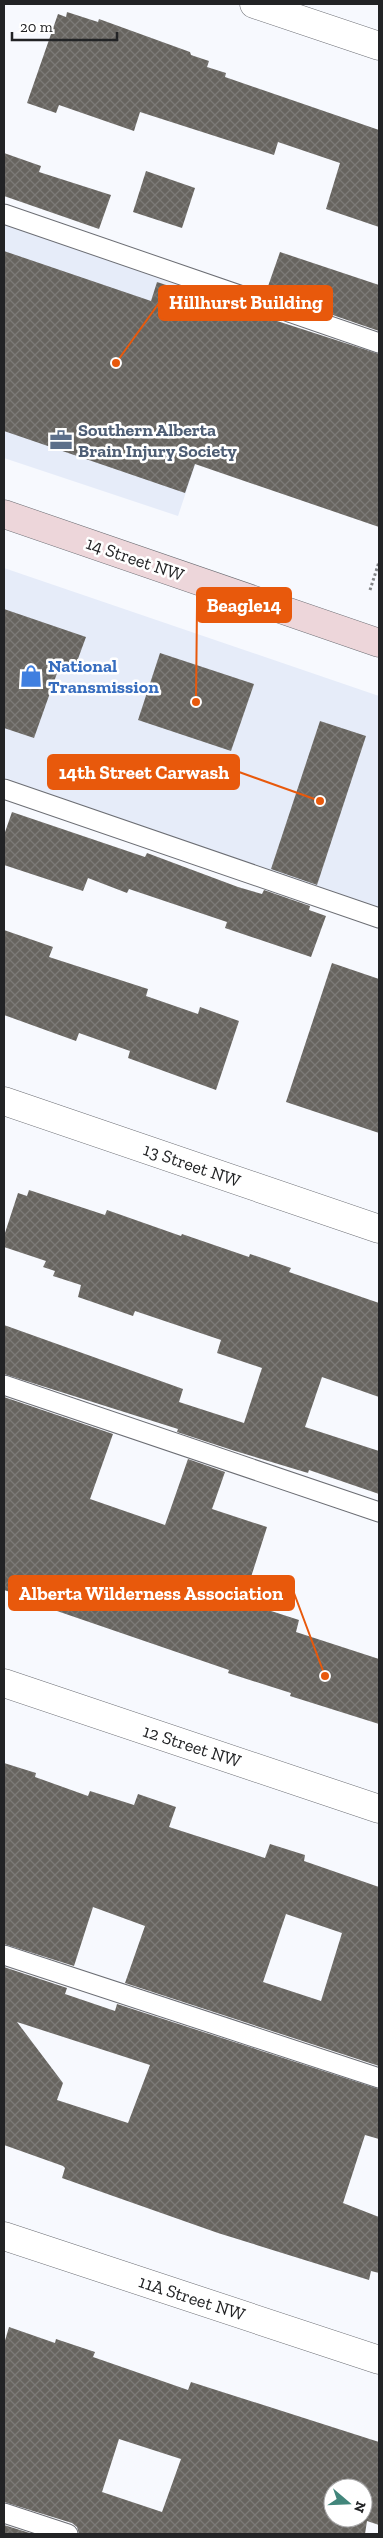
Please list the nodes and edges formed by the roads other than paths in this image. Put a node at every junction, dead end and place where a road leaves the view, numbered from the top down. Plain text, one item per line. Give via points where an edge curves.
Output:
1 (254, 4) edge
2 (379, 46) edge
3 (4, 214) edge
4 (379, 344) edge
5 (4, 514) edge
6 (379, 643) edge
7 (4, 789) edge
8 (379, 918) edge
9 (4, 1101) edge
10 (379, 1229) edge
11 (4, 1385) edge
12 (379, 1512) edge
13 (4, 1684) edge
14 (379, 1809) edge
15 (4, 1955) edge
16 (379, 2078) edge
17 (4, 2236) edge
18 (379, 2360) edge
19 (4, 2513) edge
20 (68, 2534) edge

1 - 2 street
3 - 4 lane
5 - 6 main road, 14 Street NW
7 - 8 lane
9 - 10 street, 13 Street NW
11 - 12 lane
13 - 14 street, 12 Street NW
15 - 16 lane
17 - 18 street, 11A Street NW
19 - 20 lane

